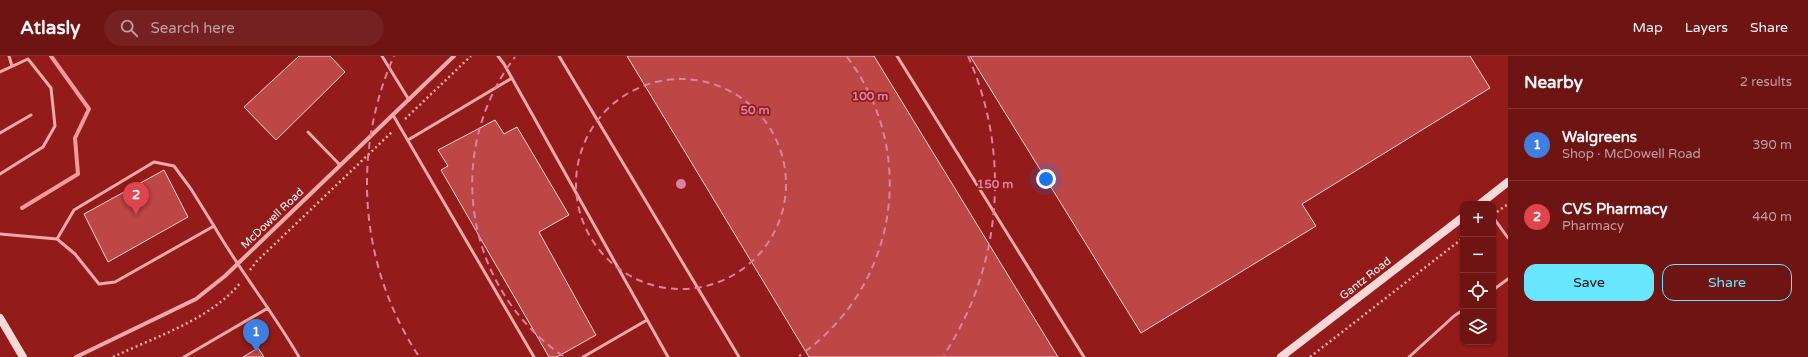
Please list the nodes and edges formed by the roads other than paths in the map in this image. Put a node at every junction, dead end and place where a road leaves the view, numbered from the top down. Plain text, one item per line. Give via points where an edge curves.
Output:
1 (9, 56) edge
2 (382, 56) edge
3 (454, 56) edge
4 (498, 56) edge
5 (559, 56) edge
6 (897, 56) edge
7 (12, 66) junction
8 (0, 72) edge
9 (512, 78) junction
10 (409, 100) junction
11 (31, 115) dead end
12 (393, 115) junction
13 (308, 132) dead end
14 (0, 133) edge
15 (408, 140) junction
16 (340, 165) junction
17 (0, 174) edge
18 (1508, 182) edge
19 (1486, 201) edge
20 (1460, 219) edge
21 (1496, 220) edge
22 (214, 226) junction
23 (1, 235) edge
24 (1508, 238) edge
25 (57, 239) junction
26 (237, 264) junction
27 (1508, 280) edge
28 (1496, 288) edge
29 (268, 308) junction
30 (1460, 312) edge
31 (0, 318) edge
32 (648, 320) junction
33 (23, 357) edge
34 (76, 357) edge
35 (184, 357) edge
36 (299, 357) edge
37 (534, 357) edge
38 (583, 357) edge
39 (668, 357) edge
40 (739, 357) edge
41 (1084, 357) edge
42 (1281, 357) edge
43 (1410, 357) edge

1 - 7 lane
2 - 10 lane
3 - 10 street, McDowell Road
4 - 9 lane
5 - 40 lane
6 - 41 lane
7 - 8 lane
7 - 17 lane via 28,59 51,88 55,126 43,147
9 - 15 lane
9 - 32 lane
10 - 12 street, McDowell Road
11 - 14 lane
12 - 15 lane
12 - 16 street, McDowell Road
13 - 16 lane
15 - 37 lane
16 - 26 street, McDowell Road
18 - 19 main road
20 - 42 main road, Gantz Road
21 - 24 lane
22 - 25 lane via 115,282 99,284 75,254
22 - 25 lane via 174,166 154,162 74,210
22 - 26 lane
23 - 25 lane
26 - 29 lane
26 - 34 street, McDowell Road via 196,299
27 - 28 lane
29 - 35 lane
29 - 36 lane
30 - 43 lane
31 - 33 main road
32 - 38 lane
32 - 39 lane

